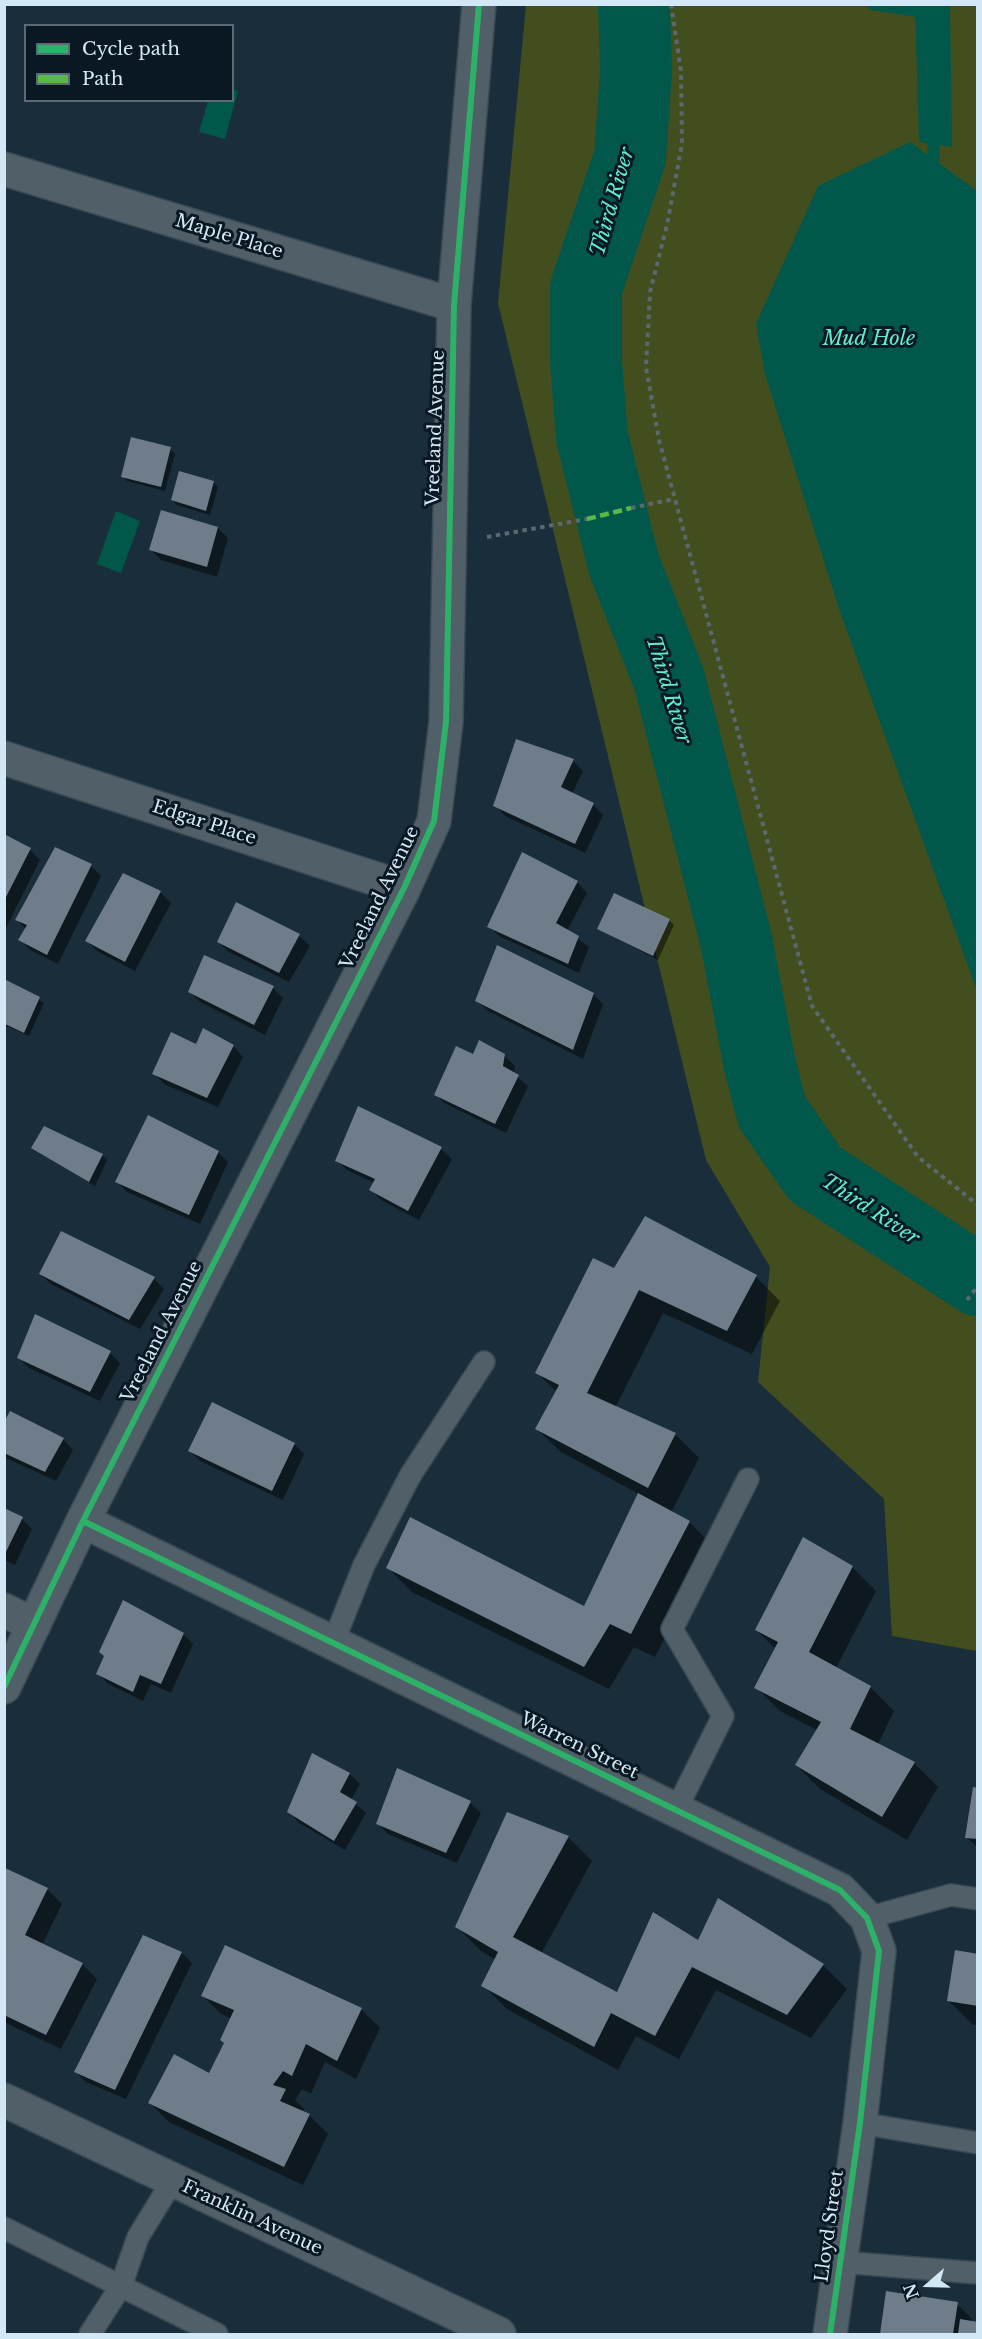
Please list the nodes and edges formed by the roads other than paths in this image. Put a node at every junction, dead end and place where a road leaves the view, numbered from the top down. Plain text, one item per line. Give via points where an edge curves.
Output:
1 (479, 4) edge
2 (4, 169) edge
3 (454, 305) junction
4 (4, 758) edge
5 (404, 888) junction
6 (484, 1362) dead end
7 (748, 1479) dead end
8 (83, 1521) junction
9 (4, 1610) edge
10 (34, 1625) junction
11 (333, 1643) junction
12 (4, 1688) edge
13 (676, 1810) junction
14 (978, 1899) edge
15 (867, 1918) junction
16 (4, 2100) edge
17 (860, 2123) junction
18 (978, 2143) edge
19 (173, 2180) junction
20 (4, 2228) edge
21 (840, 2262) junction
22 (978, 2272) edge
23 (121, 2286) junction
24 (90, 2334) edge
25 (217, 2334) edge
26 (499, 2334) edge
27 (830, 2334) edge

1 - 3 street, Vreeland Avenue
2 - 3 street, Maple Place
3 - 5 street, Vreeland Avenue via 444,744 434,821
4 - 5 street, Edgar Place
5 - 8 street, Vreeland Avenue
6 - 11 lane via 410,1476 364,1565
7 - 13 lane via 672,1629 723,1716
8 - 10 street, Vreeland Avenue
8 - 11 street, Warren Street
9 - 10 street
10 - 12 street, Vreeland Avenue
11 - 13 street, Warren Street
13 - 15 street, Warren Street via 840,1890
14 - 15 lane via 951,1895
15 - 17 street, Warren Street via 879,1951
16 - 19 street, Franklin Avenue
17 - 18 lane
17 - 21 street, Lloyd Street
19 - 23 lane via 138,2237
19 - 26 street, Franklin Avenue
20 - 23 lane
21 - 22 lane
21 - 27 street, Lloyd Street
23 - 24 lane
23 - 25 lane

